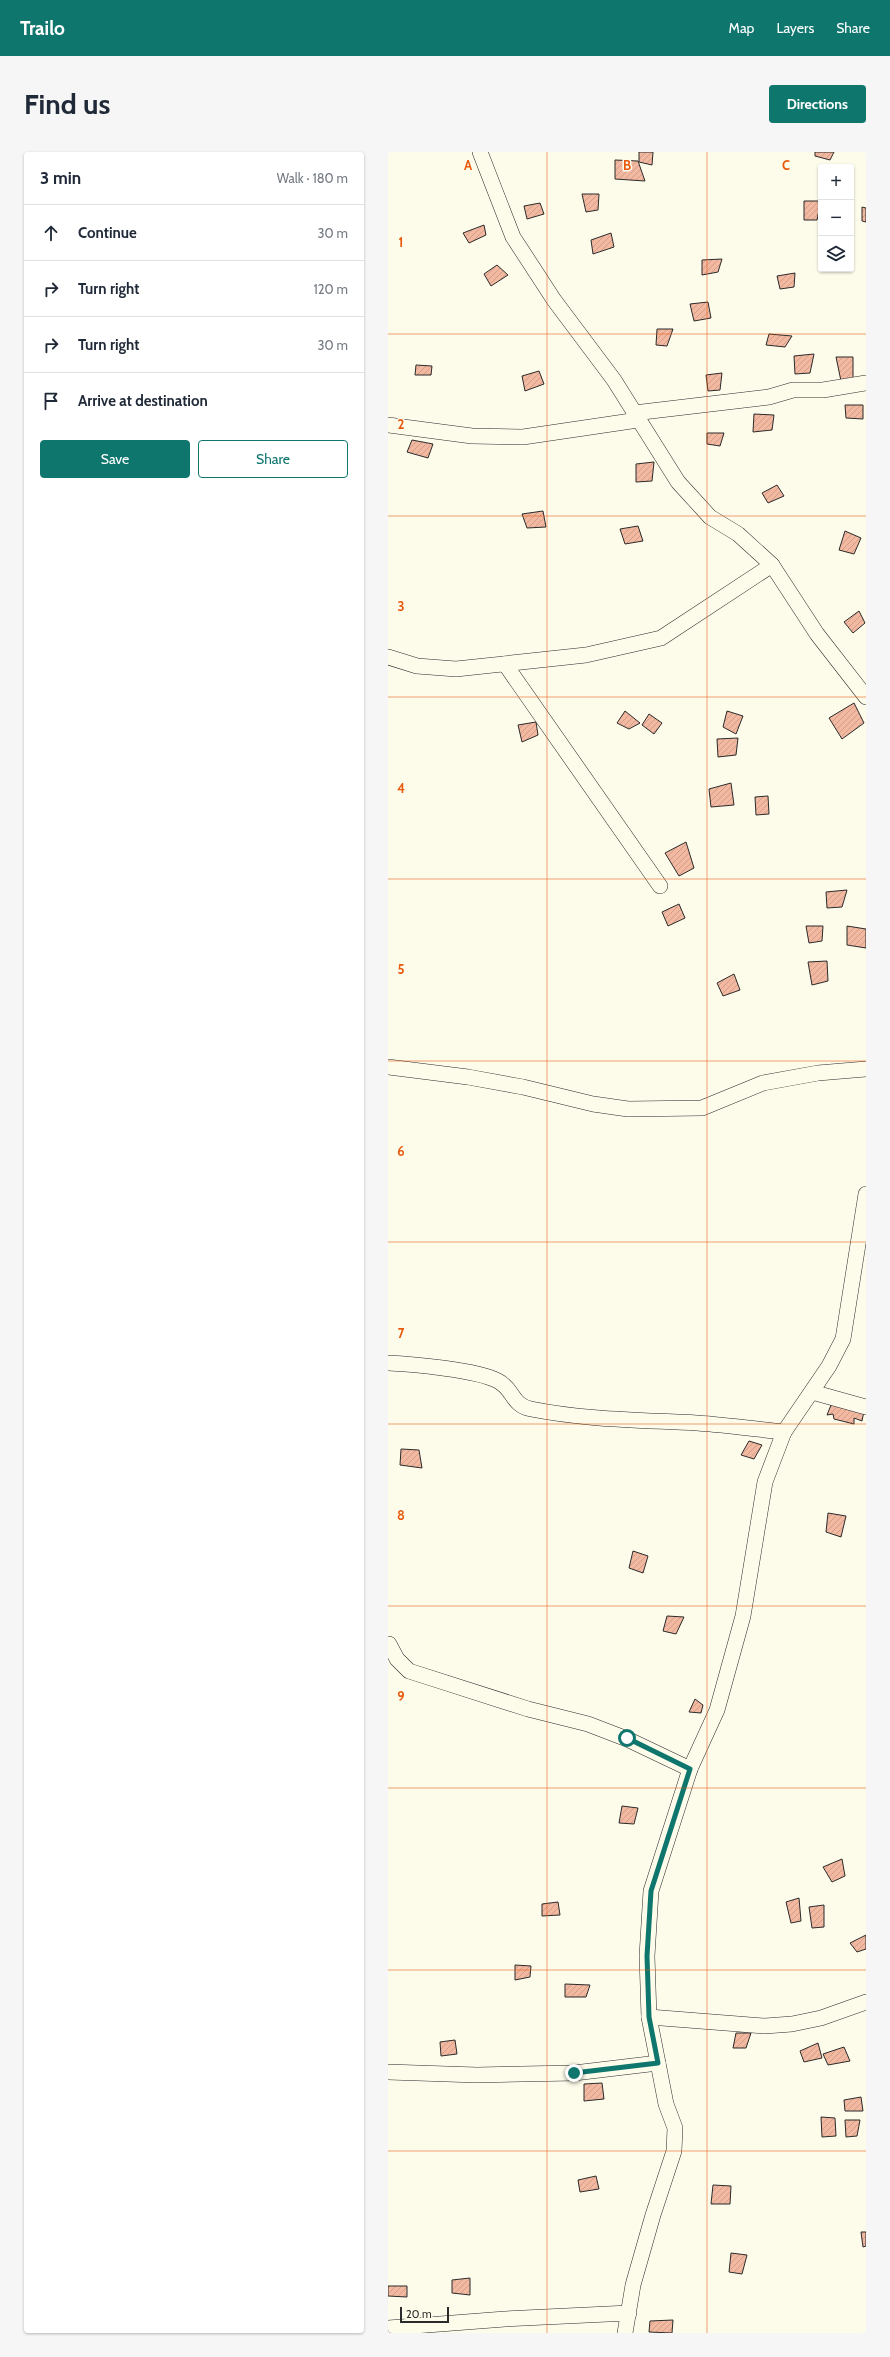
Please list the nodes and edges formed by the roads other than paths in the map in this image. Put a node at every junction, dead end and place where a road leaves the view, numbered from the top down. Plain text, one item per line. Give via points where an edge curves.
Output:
1 (480, 152) edge
2 (866, 383) edge
3 (636, 416) junction
4 (388, 425) edge
5 (772, 564) junction
6 (388, 657) edge
7 (505, 664) junction
8 (866, 697) edge
9 (660, 886) dead end
10 (388, 1067) edge
11 (866, 1069) edge
12 (866, 1194) edge
13 (388, 1362) edge
14 (812, 1392) junction
15 (866, 1407) edge
16 (784, 1432) junction
17 (389, 1644) dead end
18 (690, 1769) junction
19 (866, 2002) edge
20 (649, 2017) junction
21 (658, 2063) junction
22 (388, 2072) edge
23 (628, 2313) junction
24 (388, 2328) edge
25 (625, 2333) edge

1 - 3 street via 513,237 554,300 614,380
2 - 3 street via 823,390 793,390 768,397
3 - 4 street via 523,437 472,436
3 - 5 street via 678,482 710,517 738,534
5 - 7 street via 661,638 586,655
5 - 8 street via 817,634
6 - 7 street via 417,666 456,669
7 - 9 street
10 - 11 street via 531,1088 628,1110 702,1108 763,1082 818,1073
12 - 14 street via 843,1339
13 - 16 street via 490,1377 507,1388 520,1406 531,1409 568,1415 697,1423
14 - 15 street
14 - 16 street
16 - 18 street via 765,1482 743,1616 717,1710
17 - 18 street via 397,1659 409,1671 528,1709 588,1724 627,1738
18 - 20 street via 651,1891 647,1956
19 - 20 street via 821,2018 765,2026
20 - 21 street
21 - 22 street via 574,2073 477,2075
21 - 23 street via 666,2104 674,2128 674,2151 653,2214 633,2285
23 - 24 street
23 - 25 street

